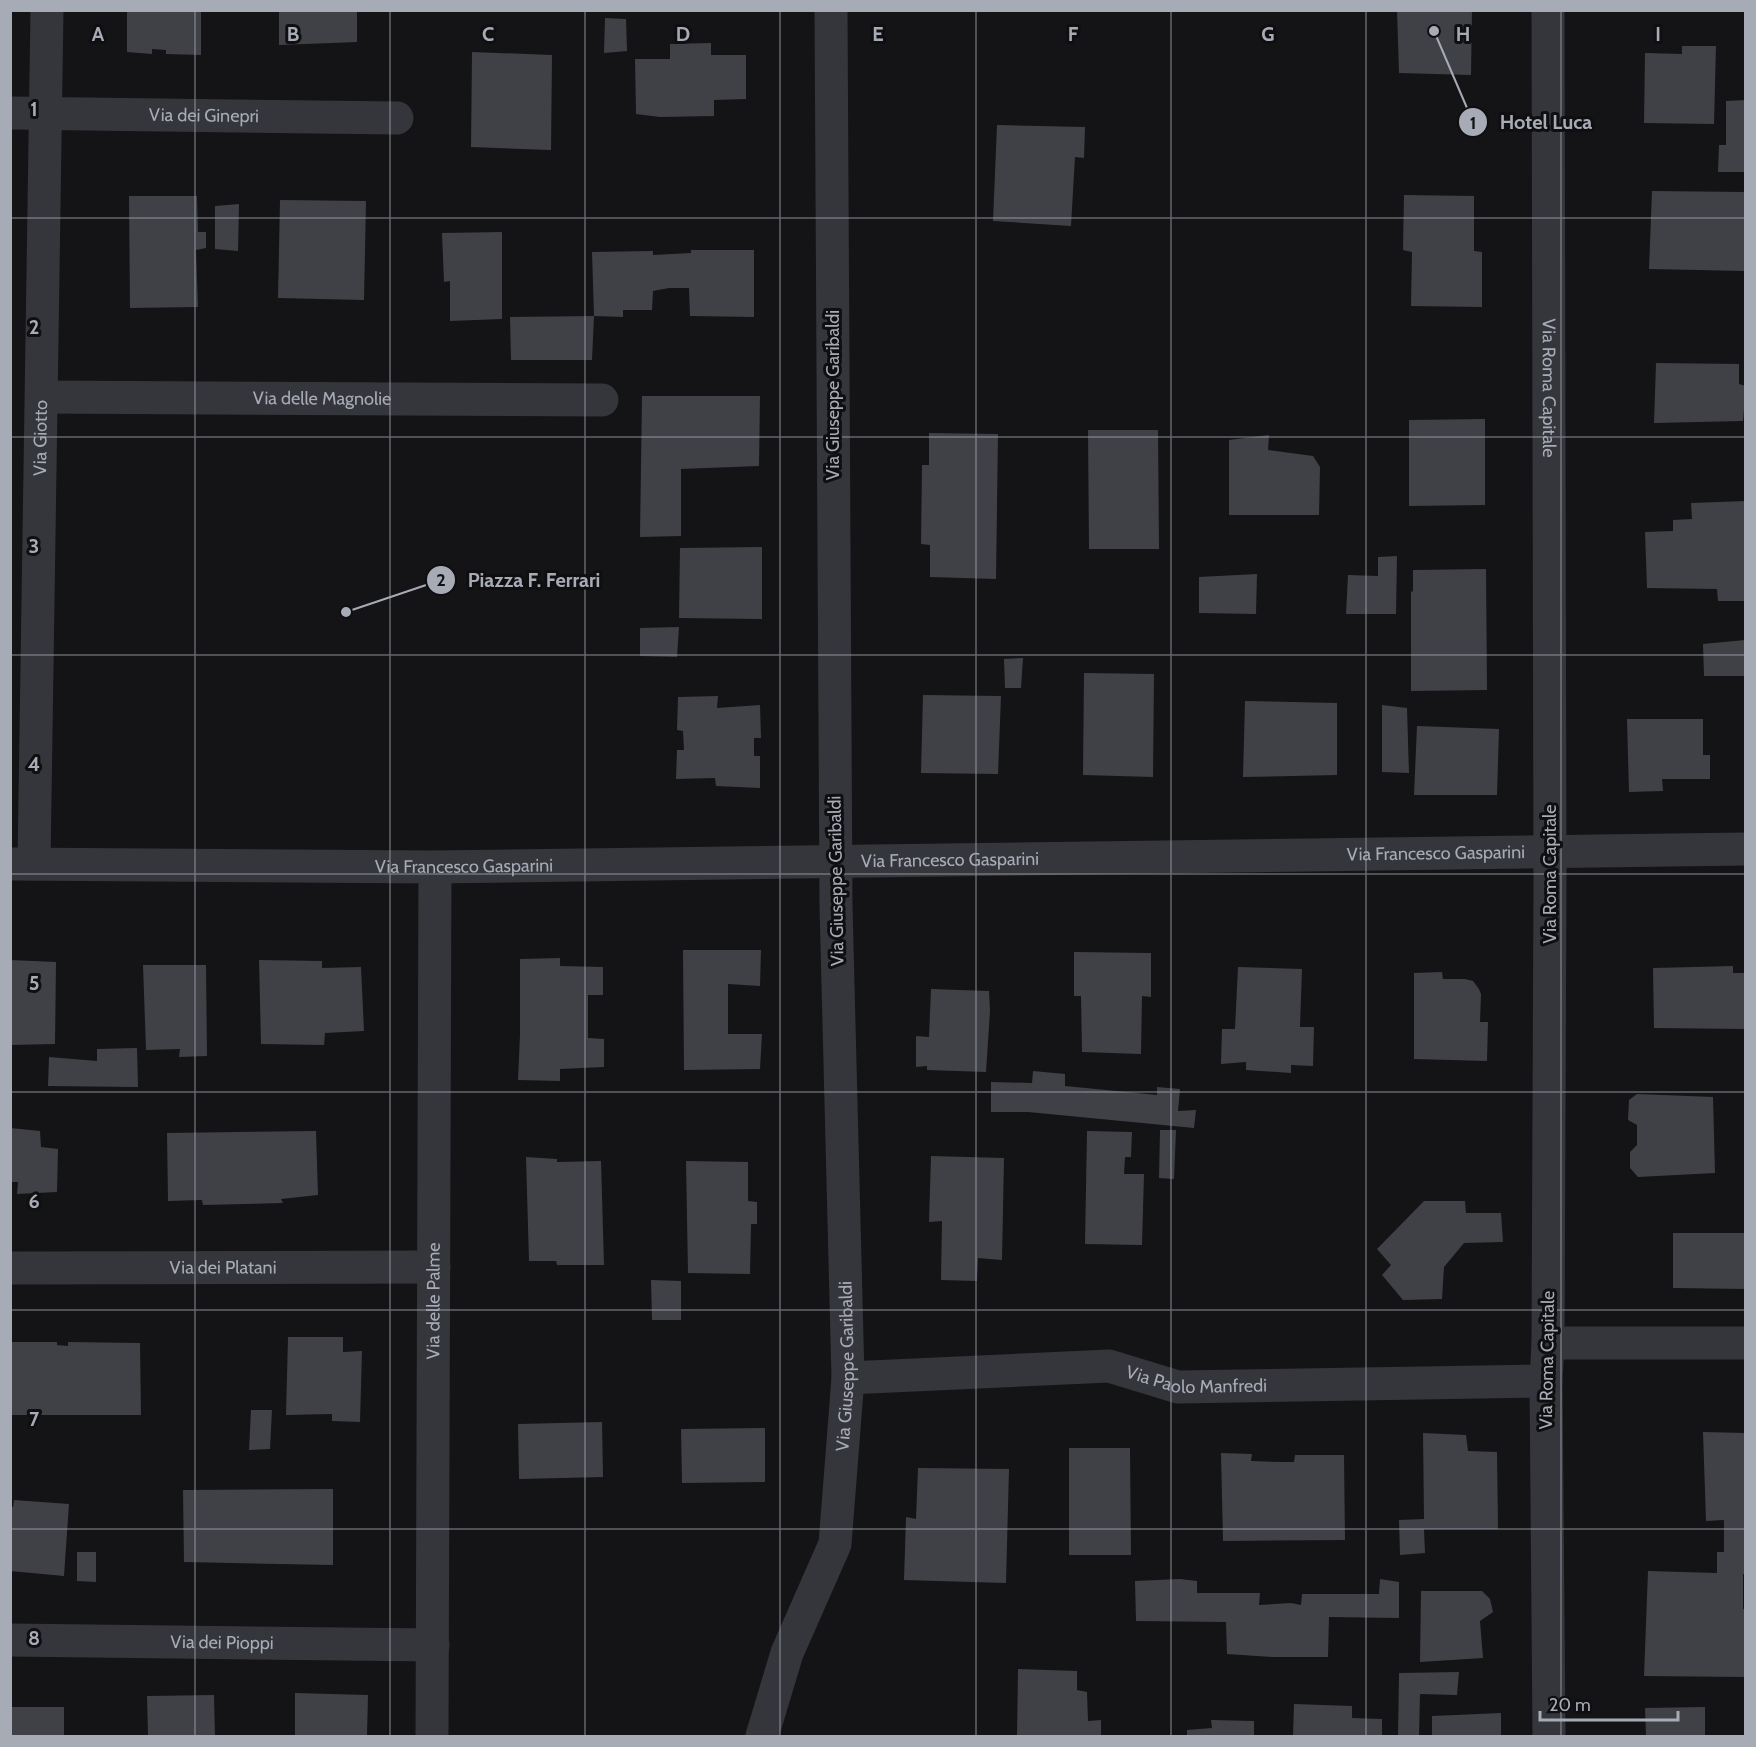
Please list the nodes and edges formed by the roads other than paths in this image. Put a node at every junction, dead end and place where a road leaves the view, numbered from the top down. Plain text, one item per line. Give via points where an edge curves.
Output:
1 (47, 10) edge
2 (831, 10) edge
3 (1548, 10) edge
4 (10, 113) edge
5 (46, 113) junction
6 (397, 118) dead end
7 (42, 397) junction
8 (602, 400) dead end
9 (1746, 849) edge
10 (1550, 853) junction
11 (836, 862) junction
12 (22, 864) edge
13 (435, 867) junction
14 (434, 1267) junction
15 (10, 1268) edge
16 (1548, 1343) junction
17 (1746, 1343) edge
18 (848, 1378) junction
19 (1546, 1381) junction
20 (10, 1640) edge
21 (433, 1645) junction
22 (432, 1737) edge
23 (762, 1737) edge
24 (1550, 1737) edge

1 - 5 street, Via Giotto
2 - 11 street, Via Giuseppe Garibaldi
3 - 10 street, Via Roma Capitale
4 - 5 street, Via dei Ginepri
5 - 6 street, Via dei Ginepri
5 - 7 street, Via Giotto
7 - 8 street, Via delle Magnolie
7 - 12 street, Via Giotto
9 - 10 street, Via Francesco Gasparini
10 - 11 street, Via Francesco Gasparini
10 - 16 street, Via Roma Capitale
11 - 13 street, Via Francesco Gasparini
11 - 18 street, Via Giuseppe Garibaldi
12 - 13 street, Via Francesco Gasparini
13 - 14 street, Via delle Palme
14 - 15 street, Via dei Platani
14 - 21 street, Via delle Palme
16 - 17 street
16 - 19 street, Via Roma Capitale
18 - 19 street, Via Paolo Manfredi via 1109,1366 1178,1388
18 - 23 street, Via Giuseppe Garibaldi via 835,1544 787,1653
19 - 24 street, Via Roma Capitale
20 - 21 street, Via dei Pioppi
21 - 22 street, Via delle Palme

